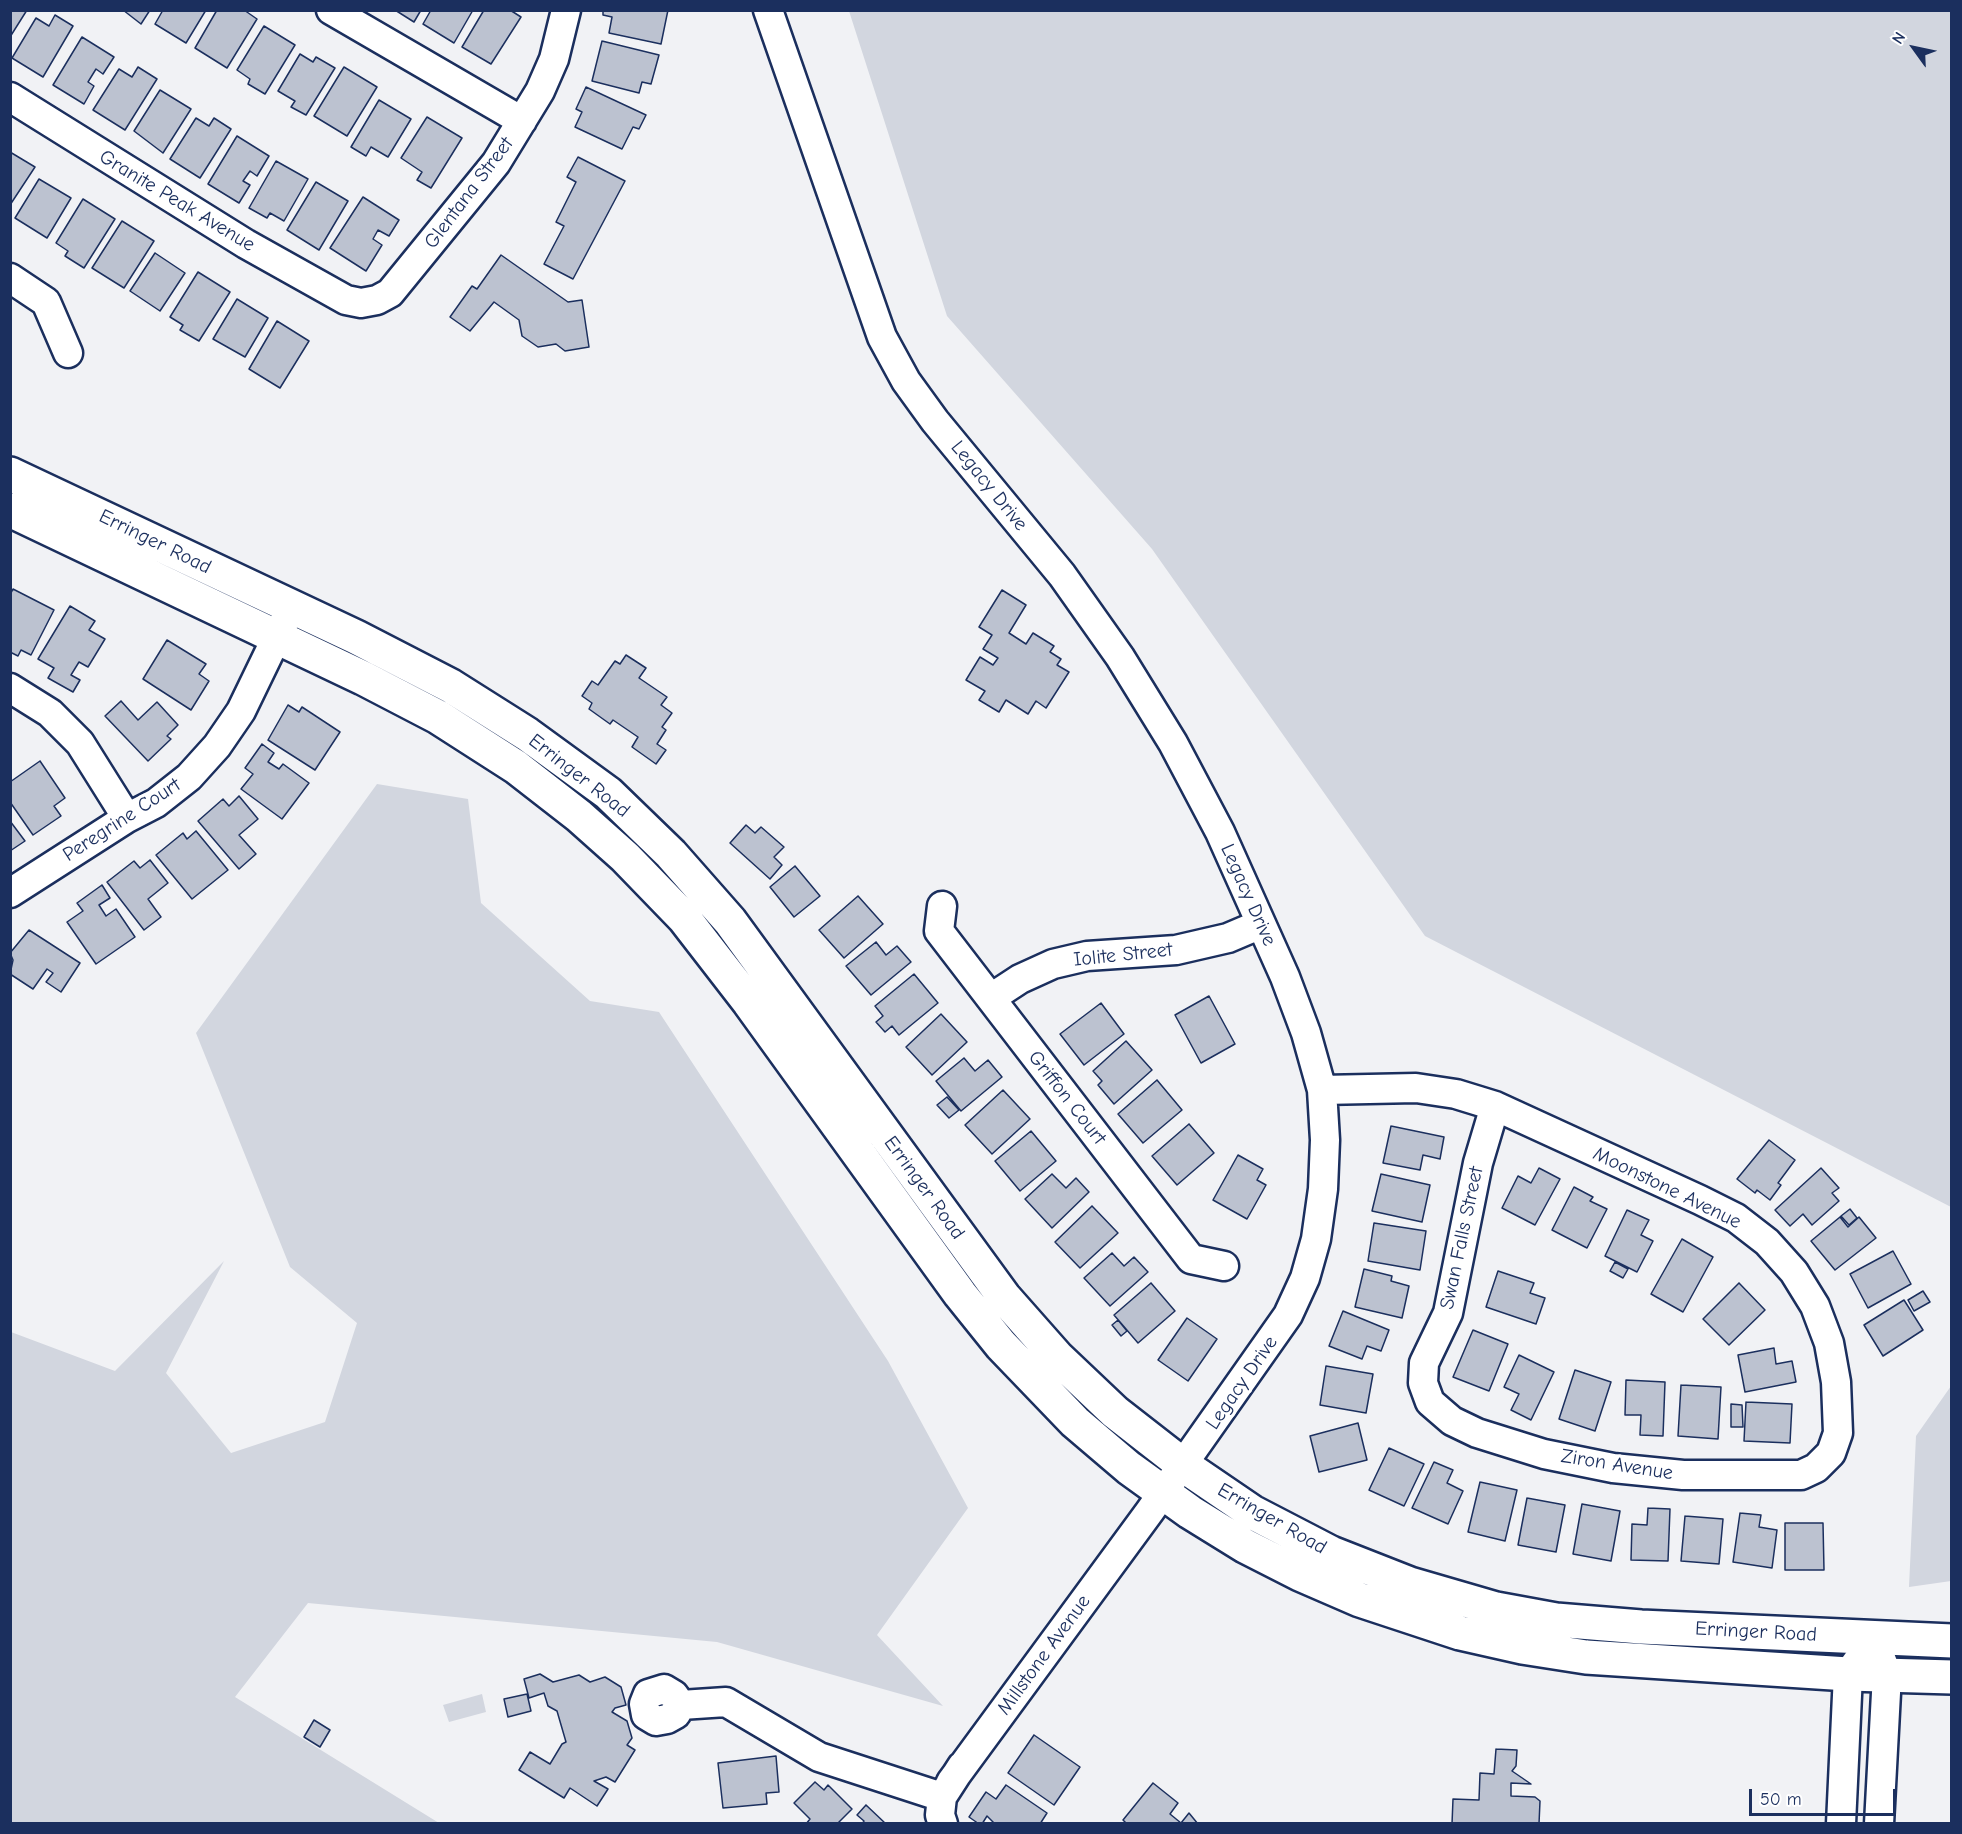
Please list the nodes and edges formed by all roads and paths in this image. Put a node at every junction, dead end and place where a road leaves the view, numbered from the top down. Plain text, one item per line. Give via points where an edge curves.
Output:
1 (330, 10) edge
2 (566, 10) edge
3 (768, 10) edge
4 (10, 97) edge
5 (522, 121) junction
6 (10, 278) edge
7 (346, 300) joint
8 (68, 352) dead end
9 (10, 474) edge
10 (10, 510) edge
11 (284, 622) junction
12 (10, 688) edge
13 (127, 818) junction
14 (10, 894) edge
15 (942, 906) dead end
16 (1261, 924) junction
17 (991, 998) junction
18 (1322, 1090) junction
19 (1495, 1106) junction
20 (1224, 1266) dead end
21 (1430, 1402) joint
22 (1183, 1465) junction
23 (1816, 1468) joint
24 (1163, 1492) junction
25 (1874, 1638) junction
26 (1952, 1641) edge
27 (1848, 1674) junction
28 (1887, 1674) junction
29 (1952, 1677) edge
30 (681, 1705) dead end
31 (949, 1794) edge
32 (1841, 1824) edge
33 (1879, 1824) edge

1 - 5 street
2 - 5 street, Glentana Street via 554,59
3 - 16 street, Legacy Drive via 882,337 935,421 1062,575 1120,657 1173,743 1220,832
4 - 7 street, Granite Peak Avenue via 206,220
5 - 7 street, Glentana Street via 490,171 390,292 361,303
6 - 8 street via 46,302
9 - 11 main road, Erringer Road
10 - 11 main road, Erringer Road
11 - 13 street, Peregrine Court via 241,711 217,746 189,777 156,803
11 - 22 main road, Erringer Road via 356,637 451,686 527,734 608,793 671,854 730,921 1004,1297 1057,1357 1115,1412
11 - 24 main road, Erringer Road via 497,754 579,816 625,857 684,918 742,993 1001,1346 1075,1422
12 - 13 street via 50,713 80,743
13 - 14 street, Peregrine Court
15 - 17 street, Griffon Court via 939,931
16 - 17 street, Iolite Street via 1228,938 1176,950 1087,956 1053,964
16 - 18 street, Legacy Drive via 1289,989
17 - 20 street, Griffon Court via 1191,1258
18 - 19 street, Moonstone Avenue via 1416,1088 1456,1094
18 - 22 street, Legacy Drive via 1323,1190 1305,1278 1266,1349
19 - 21 street, Swan Falls Street via 1478,1163 1448,1313 1424,1363 1423,1383
19 - 23 street, Moonstone Avenue via 1736,1218 1767,1242 1794,1272 1815,1306 1829,1343 1836,1382 1838,1433 1831,1453
21 - 23 street, Ziron Avenue via 1452,1421 1477,1432 1544,1454 1613,1468 1683,1475 1801,1475
22 - 24 street, Legacy Drive
22 - 25 main road, Erringer Road via 1252,1512 1331,1553 1410,1584 1496,1610 1641,1628
24 - 27 main road, Erringer Road via 1245,1546 1300,1575 1359,1600 1460,1633 1586,1657
24 - 31 street, Millstone Avenue
25 - 26 main road, Erringer Road
25 - 27 street
25 - 28 street
27 - 28 main road, Erringer Road
27 - 32 street
28 - 29 main road, Erringer Road
28 - 33 street
30 - 31 street via 726,1702 819,1757

